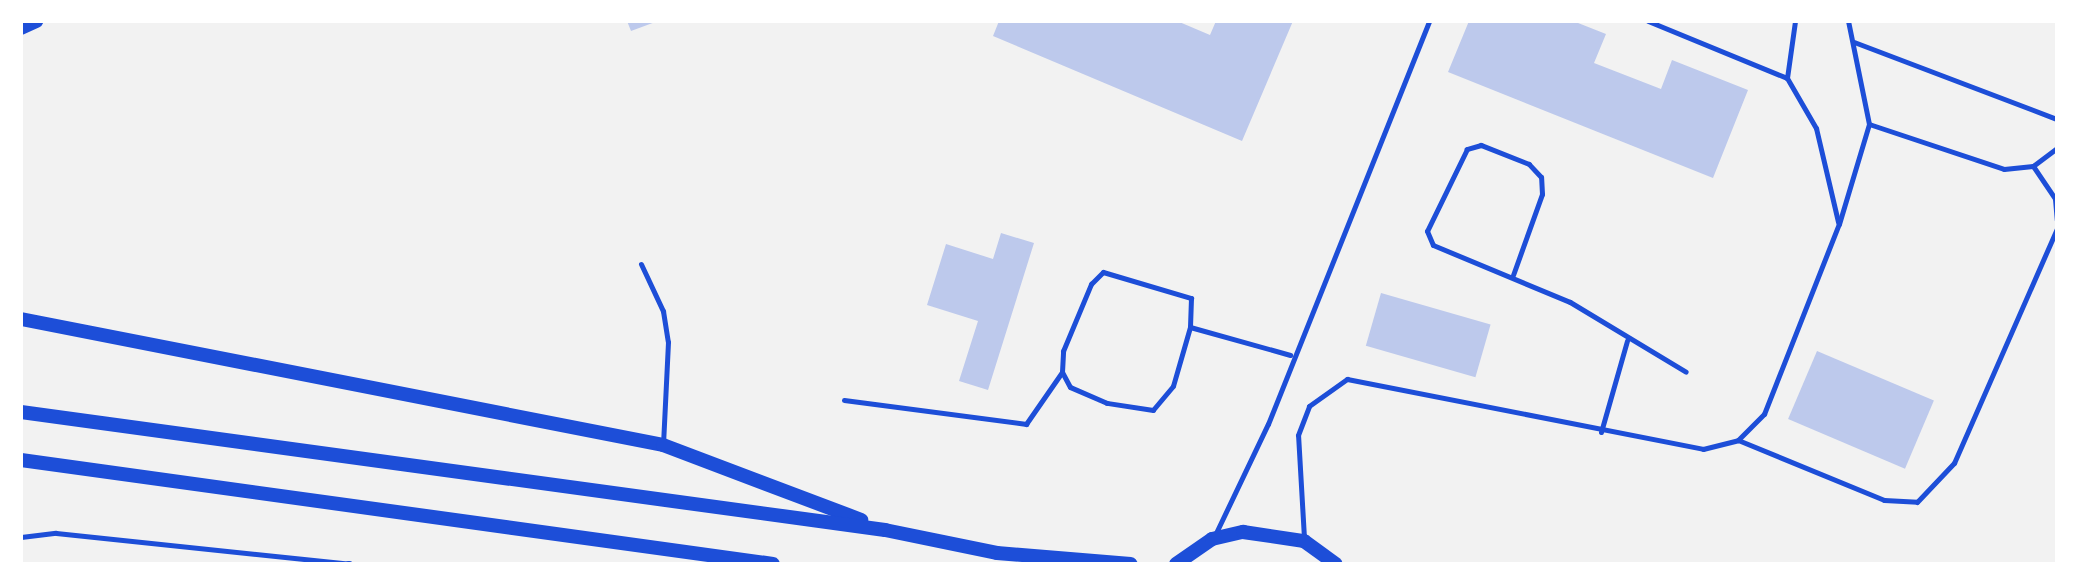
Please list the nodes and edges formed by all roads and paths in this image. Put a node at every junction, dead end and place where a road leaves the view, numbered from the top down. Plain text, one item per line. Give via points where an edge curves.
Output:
1 (36, 21) edge
2 (1429, 21) edge
3 (1648, 21) edge
4 (1795, 21) edge
5 (1848, 21) edge
6 (21, 28) edge
7 (1854, 42) junction
8 (1787, 78) junction
9 (2057, 119) edge
10 (1869, 124) junction
11 (2057, 148) edge
12 (2033, 166) junction
13 (2057, 220) edge
14 (1839, 224) junction
15 (2057, 228) edge
16 (641, 264) dead end
17 (1513, 275) junction
18 (21, 319) edge
19 (1190, 327) junction
20 (1627, 341) junction
21 (1290, 355) junction
22 (1062, 372) junction
23 (1686, 372) dead end
24 (844, 400) dead end
25 (21, 412) edge
26 (1601, 432) junction
27 (1738, 440) junction
28 (663, 445) junction
29 (21, 460) edge
30 (885, 530) junction
31 (21, 537) edge
32 (1212, 540) junction
33 (1304, 541) junction
34 (349, 564) edge
35 (773, 564) edge
36 (1132, 564) edge
37 (1177, 564) edge
38 (1336, 564) edge

1 - 6 main road
2 - 21 lane
3 - 8 lane
4 - 8 lane
5 - 7 lane
7 - 9 lane
7 - 10 lane
8 - 14 lane via 1816,128
10 - 12 lane via 2004,169
10 - 14 lane
11 - 12 lane
12 - 13 lane via 2055,199
14 - 27 lane via 1764,414
15 - 27 lane via 1954,463 1917,502 1884,500
16 - 28 lane via 663,311 668,342
17 - 17 lane via 1542,194 1541,177 1530,164 1481,145 1467,149 1427,231 1433,245 1446,253
17 - 20 lane via 1570,302
18 - 28 main road
19 - 21 lane
19 - 22 lane via 1173,386 1153,410 1107,403 1070,387
19 - 22 lane via 1191,298 1103,272 1068,340
20 - 23 lane
20 - 26 lane
21 - 32 lane via 1268,424
22 - 24 lane via 1026,424
25 - 30 main road
26 - 27 lane via 1703,449
26 - 33 lane via 1347,379 1309,406 1298,435
28 - 30 main road
29 - 35 main road
30 - 36 main road via 997,554
31 - 34 lane via 56,533
32 - 33 main road via 1274,533
32 - 37 main road
33 - 38 main road

